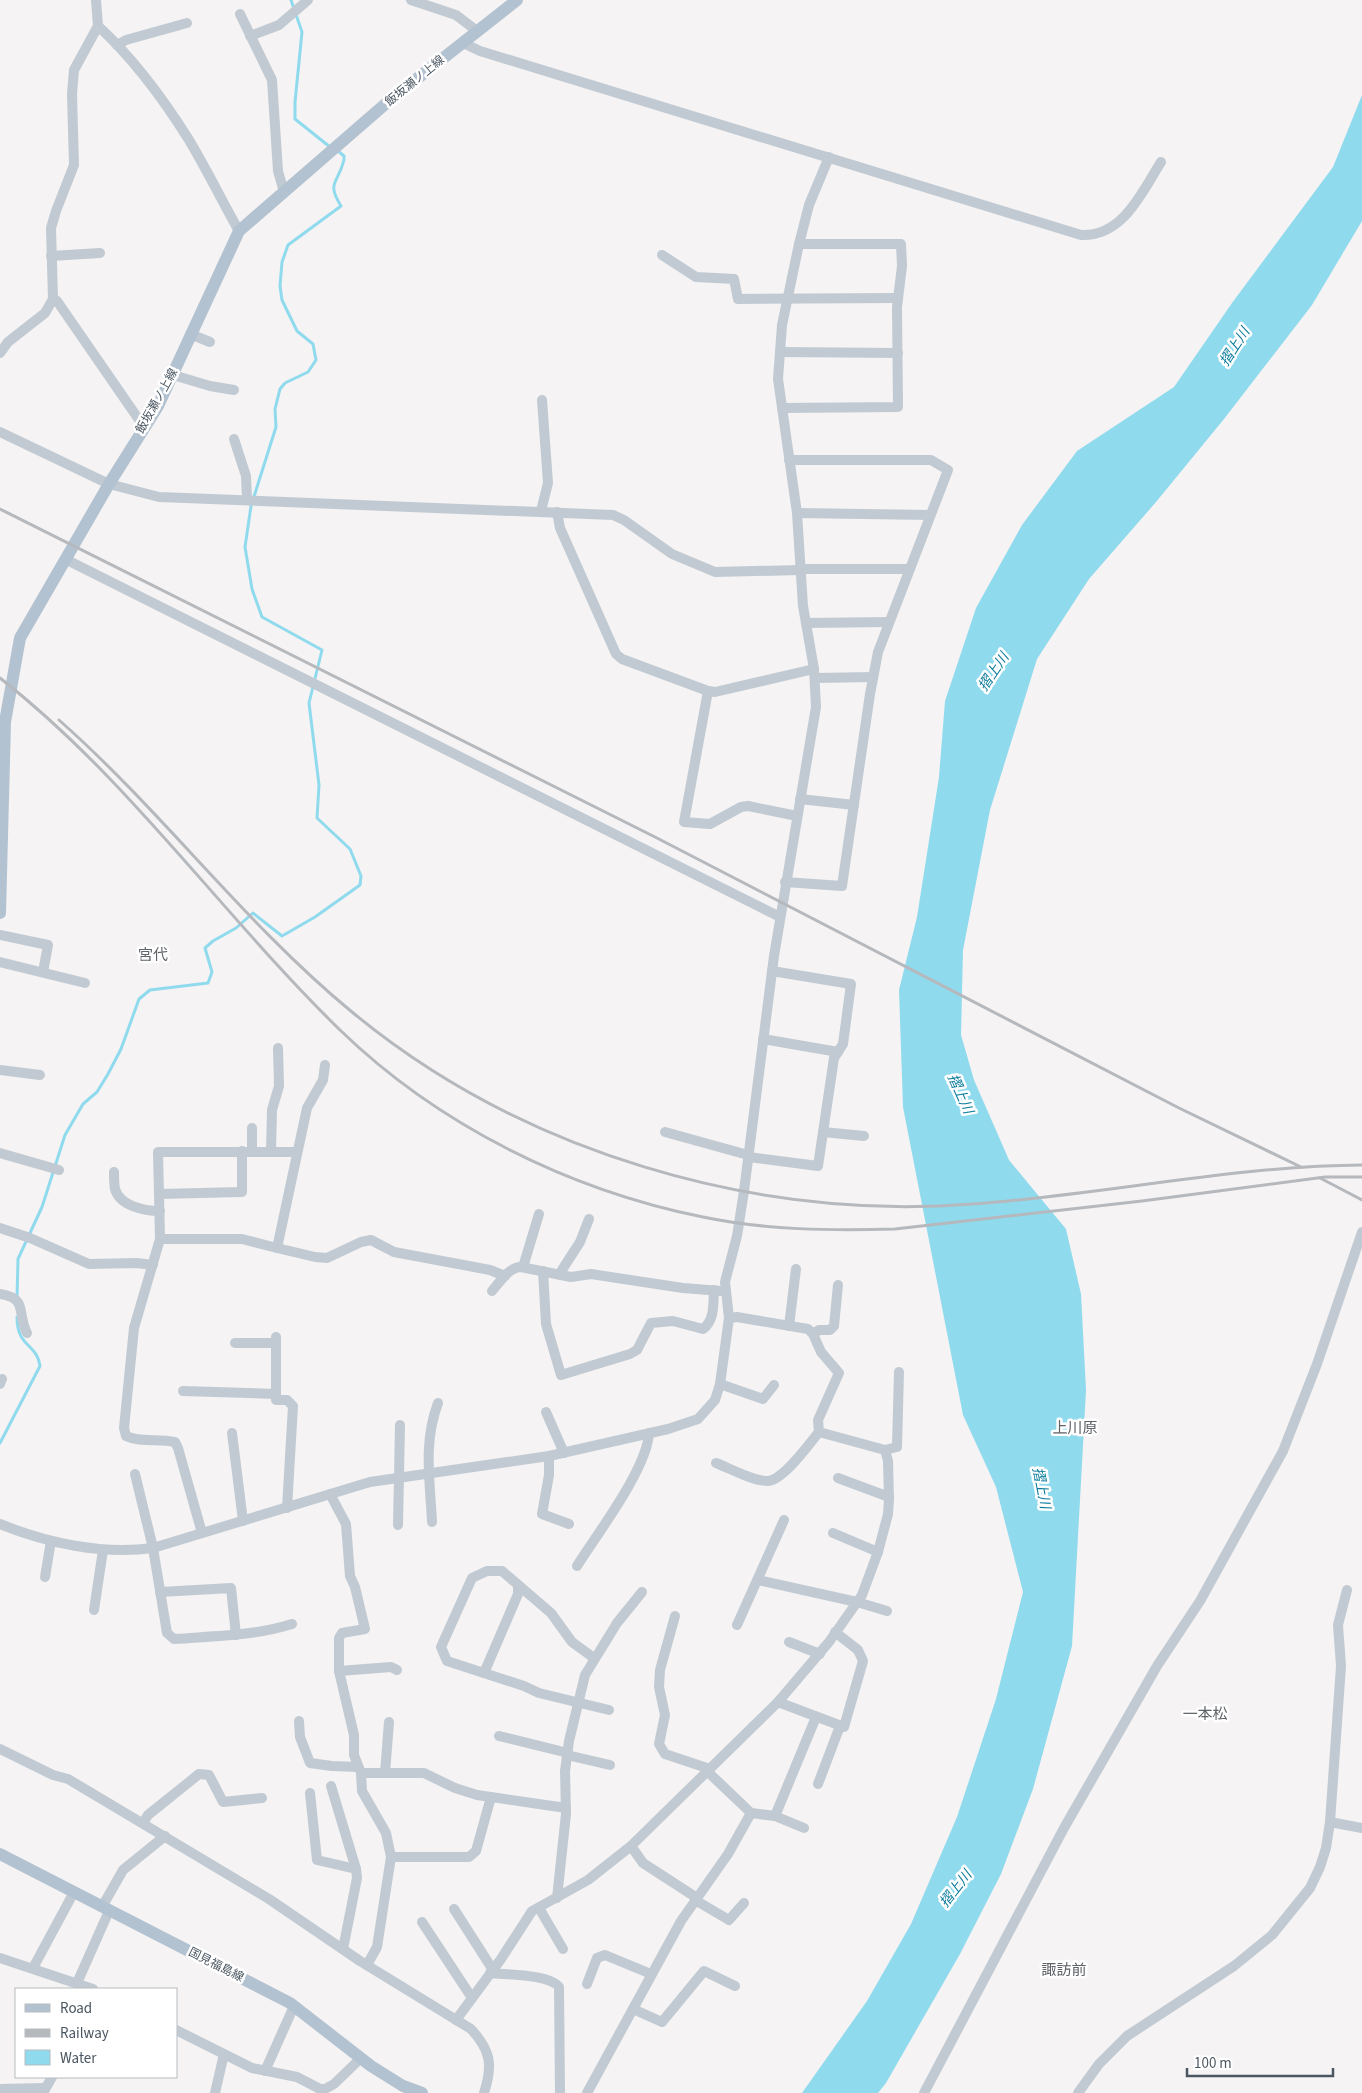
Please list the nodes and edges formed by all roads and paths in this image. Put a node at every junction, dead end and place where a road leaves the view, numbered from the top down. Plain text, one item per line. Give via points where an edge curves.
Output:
1 (96, 0) edge
2 (308, 0) edge
3 (410, 0) edge
4 (516, 0) edge
5 (240, 14) dead end
6 (187, 23) dead end
7 (98, 26) junction
8 (477, 31) junction
9 (250, 36) junction
10 (463, 43) junction
11 (117, 45) junction
12 (830, 157) junction
13 (1162, 162) dead end
14 (284, 192) junction
15 (239, 231) junction
16 (800, 244) junction
17 (100, 252) dead end
18 (662, 255) dead end
19 (51, 256) junction
20 (788, 298) junction
21 (898, 298) junction
22 (53, 299) junction
23 (190, 334) junction
24 (210, 342) dead end
25 (780, 352) junction
26 (0, 353) edge
27 (898, 353) junction
28 (173, 376) junction
29 (234, 390) dead end
30 (542, 400) dead end
31 (782, 408) junction
32 (144, 426) junction
33 (0, 432) edge
34 (234, 439) dead end
35 (789, 460) junction
36 (110, 484) junction
37 (247, 499) junction
38 (541, 511) junction
39 (557, 512) junction
40 (797, 514) junction
41 (930, 515) junction
42 (65, 559) junction
43 (800, 569) junction
44 (910, 569) junction
45 (806, 622) junction
46 (890, 622) junction
47 (814, 673) junction
48 (873, 678) junction
49 (708, 691) junction
50 (4, 704) edge
51 (2, 792) edge
52 (800, 799) junction
53 (854, 805) junction
54 (796, 816) junction
55 (785, 882) junction
56 (0, 913) edge
57 (780, 917) junction
58 (0, 935) edge
59 (0, 962) edge
60 (772, 971) junction
61 (43, 972) junction
62 (85, 984) dead end
63 (763, 1039) junction
64 (278, 1048) dead end
65 (838, 1052) junction
66 (325, 1065) dead end
67 (0, 1070) edge
68 (40, 1075) dead end
69 (252, 1128) dead end
70 (665, 1132) dead end
71 (823, 1132) junction
72 (864, 1136) dead end
73 (272, 1150) junction
74 (247, 1151) junction
75 (297, 1152) junction
76 (0, 1153) edge
77 (748, 1156) junction
78 (59, 1170) dead end
79 (114, 1172) dead end
80 (159, 1194) junction
81 (160, 1211) junction
82 (539, 1214) dead end
83 (589, 1219) dead end
84 (0, 1228) edge
85 (1362, 1232) edge
86 (160, 1239) junction
87 (277, 1248) junction
88 (153, 1265) junction
89 (523, 1267) junction
90 (796, 1269) dead end
91 (543, 1271) junction
92 (562, 1275) junction
93 (505, 1276) junction
94 (838, 1286) dead end
95 (492, 1291) dead end
96 (719, 1291) junction
97 (0, 1294) edge
98 (729, 1318) junction
99 (789, 1326) junction
100 (27, 1332) dead end
101 (813, 1334) junction
102 (235, 1343) dead end
103 (898, 1372) dead end
104 (720, 1384) junction
105 (774, 1385) dead end
106 (183, 1391) dead end
107 (276, 1394) junction
108 (438, 1403) dead end
109 (546, 1412) dead end
110 (400, 1425) dead end
111 (819, 1432) junction
112 (232, 1433) dead end
113 (649, 1433) junction
114 (885, 1450) junction
115 (564, 1452) junction
116 (548, 1456) junction
117 (716, 1463) dead end
118 (135, 1474) dead end
119 (428, 1474) junction
120 (399, 1478) junction
121 (838, 1478) dead end
122 (330, 1494) junction
123 (889, 1496) junction
124 (287, 1508) junction
125 (784, 1520) dead end
126 (243, 1521) junction
127 (432, 1522) dead end
128 (0, 1524) edge
129 (569, 1524) dead end
130 (398, 1525) dead end
131 (202, 1533) junction
132 (833, 1533) dead end
133 (52, 1541) junction
134 (153, 1548) junction
135 (103, 1550) junction
136 (878, 1552) junction
137 (577, 1566) dead end
138 (45, 1577) dead end
139 (758, 1580) junction
140 (518, 1586) junction
141 (1347, 1590) dead end
142 (160, 1592) junction
143 (642, 1592) dead end
144 (857, 1602) junction
145 (94, 1610) dead end
146 (887, 1611) dead end
147 (676, 1616) dead end
148 (292, 1624) dead end
149 (737, 1625) dead end
150 (836, 1632) junction
151 (236, 1635) junction
152 (789, 1642) dead end
153 (820, 1654) junction
154 (594, 1658) junction
155 (397, 1670) dead end
156 (339, 1671) junction
157 (484, 1673) junction
158 (579, 1702) junction
159 (778, 1702) junction
160 (610, 1710) dead end
161 (816, 1717) junction
162 (299, 1721) dead end
163 (389, 1722) dead end
164 (840, 1726) junction
165 (499, 1736) dead end
166 (0, 1749) edge
167 (567, 1754) junction
168 (610, 1765) dead end
169 (359, 1770) junction
170 (709, 1770) junction
171 (385, 1774) junction
172 (818, 1784) dead end
173 (331, 1786) dead end
174 (310, 1793) dead end
175 (491, 1797) junction
176 (262, 1798) dead end
177 (566, 1808) junction
178 (751, 1813) junction
179 (776, 1816) junction
180 (1330, 1822) junction
181 (143, 1823) junction
182 (804, 1828) dead end
183 (1362, 1828) edge
184 (165, 1836) junction
185 (631, 1846) junction
186 (0, 1854) edge
187 (391, 1857) junction
188 (356, 1869) junction
189 (74, 1892) junction
190 (557, 1898) junction
191 (696, 1899) junction
192 (744, 1904) dead end
193 (539, 1908) junction
194 (105, 1909) junction
195 (454, 1909) dead end
196 (422, 1922) dead end
197 (343, 1949) junction
198 (563, 1949) dead end
199 (0, 1958) edge
200 (367, 1965) junction
201 (33, 1968) junction
202 (492, 1972) junction
203 (651, 1974) junction
204 (77, 1984) junction
205 (587, 1984) dead end
206 (735, 1986) dead end
207 (90, 1988) edge
208 (472, 1998) junction
209 (294, 2006) junction
210 (633, 2009) junction
211 (456, 2020) junction
212 (178, 2031) edge
213 (224, 2054) junction
214 (361, 2058) junction
215 (265, 2072) junction
216 (51, 2078) edge
217 (0, 2089) edge
218 (44, 2090) edge
219 (407, 2090) edge
220 (215, 2093) edge
221 (422, 2093) edge
222 (484, 2093) edge
223 (560, 2093) edge
224 (587, 2093) edge
225 (924, 2093) edge
226 (1078, 2093) edge

1 - 7 street
2 - 9 street via 279,25
3 - 8 street via 456,15
4 - 8 main road, 飯坂瀬ノ上線
5 - 9 street
6 - 11 street
7 - 11 street
7 - 19 street via 74,70 74,166 56,211
8 - 10 main road, 飯坂瀬ノ上線
9 - 14 street via 272,80 278,171
10 - 12 street via 480,51
10 - 14 main road, 飯坂瀬ノ上線 via 390,100
11 - 15 street via 188,139
12 - 13 street via 1081,235 1091,235 1127,216
12 - 16 street via 809,205
14 - 15 main road, 飯坂瀬ノ上線
15 - 23 main road, 飯坂瀬ノ上線 via 212,294
16 - 20 street
16 - 21 street via 901,244
17 - 19 street
18 - 20 street via 696,277 734,279 738,299
19 - 22 street
20 - 21 street
20 - 25 street
21 - 27 street
22 - 26 street via 45,313 8,342
22 - 32 street
23 - 24 street
23 - 28 main road, 飯坂瀬ノ上線
25 - 27 street
25 - 31 street via 778,379
27 - 31 street via 898,407
28 - 29 street
28 - 32 main road, 飯坂瀬ノ上線
30 - 38 street via 548,483
31 - 35 street
32 - 36 main road, 飯坂瀬ノ上線
33 - 36 street
34 - 37 street via 246,476
35 - 40 street
35 - 41 street via 931,460 948,470
36 - 37 street via 159,497
36 - 42 main road, 飯坂瀬ノ上線
37 - 38 street
38 - 39 street
39 - 43 street via 613,515 672,554 715,572
39 - 49 street via 560,528 616,654
40 - 41 street
40 - 43 street
41 - 44 street
42 - 50 main road, 飯坂瀬ノ上線 via 20,638
42 - 57 street
43 - 44 street
43 - 45 street
44 - 46 street
45 - 46 street
45 - 47 street
46 - 48 street via 878,652
47 - 48 street
47 - 49 street
47 - 52 street via 816,706
48 - 53 street
49 - 54 street via 684,822 710,824 748,806
50 - 51 main road, 飯坂瀬ノ上線
51 - 56 main road, 飯坂瀬ノ上線
52 - 53 street
52 - 54 street
53 - 55 street via 842,886
54 - 55 street
55 - 57 street
57 - 60 street
58 - 61 street via 48,945
59 - 61 street
60 - 63 street
60 - 65 street via 850,984 843,1044
61 - 62 street
63 - 65 street
63 - 77 street
64 - 73 street via 279,1086 272,1110
65 - 71 street via 834,1058
66 - 75 street via 323,1080 309,1103
67 - 68 street
69 - 74 street
70 - 77 street
71 - 72 street
71 - 77 street via 818,1166
73 - 74 street
73 - 75 street
74 - 80 street via 242,1192
74 - 80 street via 158,1152
75 - 87 street
76 - 78 street
77 - 96 street via 737,1236
79 - 81 street via 115,1190 124,1200 136,1208
80 - 81 street
81 - 86 street
82 - 89 street
83 - 92 street
84 - 88 street via 89,1264
85 - 225 street via 1283,1451 1200,1602 1157,1666 1064,1828
86 - 87 street via 242,1239
86 - 88 street
87 - 93 street via 327,1258 371,1240 394,1252 490,1270
88 - 131 street via 134,1328 124,1428 126,1436 132,1439 174,1442
89 - 91 street
89 - 93 street via 516,1267
90 - 99 street
91 - 92 street
91 - 96 street via 546,1324 561,1375 630,1354 636,1350 651,1322 673,1321 703,1329 709,1325
92 - 96 street via 602,1275
93 - 95 street
94 - 101 street via 834,1326
96 - 98 street
97 - 100 street via 20,1302
98 - 99 street
98 - 104 street
99 - 101 street via 808,1329
101 - 111 street via 821,1352 838,1373 818,1420
102 - 107 street via 276,1340
103 - 114 street via 897,1447
104 - 105 street via 763,1399
104 - 113 street via 715,1400 698,1419
106 - 107 street
107 - 124 street via 276,1400 287,1400 293,1406
108 - 119 street via 430,1423
109 - 115 street
110 - 120 street
111 - 114 street
111 - 117 street via 773,1480 760,1479
112 - 126 street
113 - 115 street
113 - 137 street via 636,1472
114 - 123 street
115 - 116 street
116 - 119 street
116 - 129 street via 542,1514
118 - 134 street
119 - 120 street
119 - 127 street
120 - 122 street via 370,1482
120 - 130 street
121 - 123 street
122 - 124 street
122 - 156 street via 346,1524 350,1576 365,1629 342,1633 339,1638
123 - 136 street
124 - 126 street
125 - 139 street
126 - 131 street
128 - 133 street
131 - 134 street
132 - 136 street
133 - 135 street
133 - 138 street
134 - 135 street
134 - 142 street
135 - 145 street
136 - 144 street
139 - 144 street
139 - 149 street
140 - 154 street via 551,1612 572,1642
140 - 157 street via 518,1594
140 - 157 street via 509,1574 502,1571 487,1571 472,1578 440,1647 447,1661
141 - 180 street via 1338,1625 1341,1666
142 - 151 street via 167,1633 174,1639
142 - 151 street via 231,1588
143 - 154 street
144 - 146 street
144 - 150 street
147 - 170 street via 660,1670 659,1687 665,1715 659,1744 665,1754
148 - 151 street
150 - 153 street
150 - 164 street via 858,1650 863,1661 844,1727
152 - 153 street
153 - 159 street
154 - 158 street
155 - 156 street
156 - 169 street
157 - 158 street via 539,1693
158 - 160 street
158 - 167 street
159 - 161 street
159 - 170 street
161 - 164 street
161 - 179 street
162 - 169 street via 300,1737 310,1763
163 - 171 street
164 - 172 street
165 - 167 street
166 - 181 street via 68,1779
167 - 168 street
167 - 177 street
169 - 171 street
169 - 187 street via 362,1791 386,1833
170 - 178 street
170 - 185 street
171 - 175 street via 424,1773 455,1788
173 - 188 street
174 - 188 street via 317,1860
175 - 177 street
175 - 187 street via 476,1851 469,1857
176 - 181 street via 223,1802 209,1775 200,1774 148,1815
177 - 190 street
178 - 179 street
178 - 191 street via 728,1854
179 - 182 street
180 - 183 street
180 - 226 street via 1320,1868 1310,1888 1284,1923 1234,1966 1127,2036 1099,2064
181 - 184 street
184 - 194 street via 124,1870
184 - 197 street via 269,1899
185 - 190 street via 588,1880
185 - 191 street via 643,1863
186 - 189 main road, 国見福島線
187 - 200 street via 377,1947
188 - 197 street
189 - 194 main road, 国見福島線
189 - 201 street
190 - 193 street
191 - 192 street via 729,1920
191 - 203 street
193 - 198 street
193 - 202 street via 532,1911
194 - 204 street
194 - 209 main road, 国見福島線
195 - 202 street
196 - 208 street
197 - 200 street
199 - 201 street
200 - 211 street
201 - 204 street
202 - 208 street
202 - 223 street via 534,1977 559,1987
203 - 205 street via 605,1955 598,1958
203 - 210 street
204 - 207 street
206 - 210 street via 704,1971 662,2022
208 - 211 street
209 - 214 main road, 国見福島線
209 - 215 street
210 - 224 street
211 - 222 street via 471,2029 487,2053 490,2071
212 - 213 street
213 - 215 street
213 - 220 street
214 - 215 street via 325,2089 290,2075
214 - 219 main road, 国見福島線
216 - 218 street
217 - 218 street
219 - 221 main road, 国見福島線

